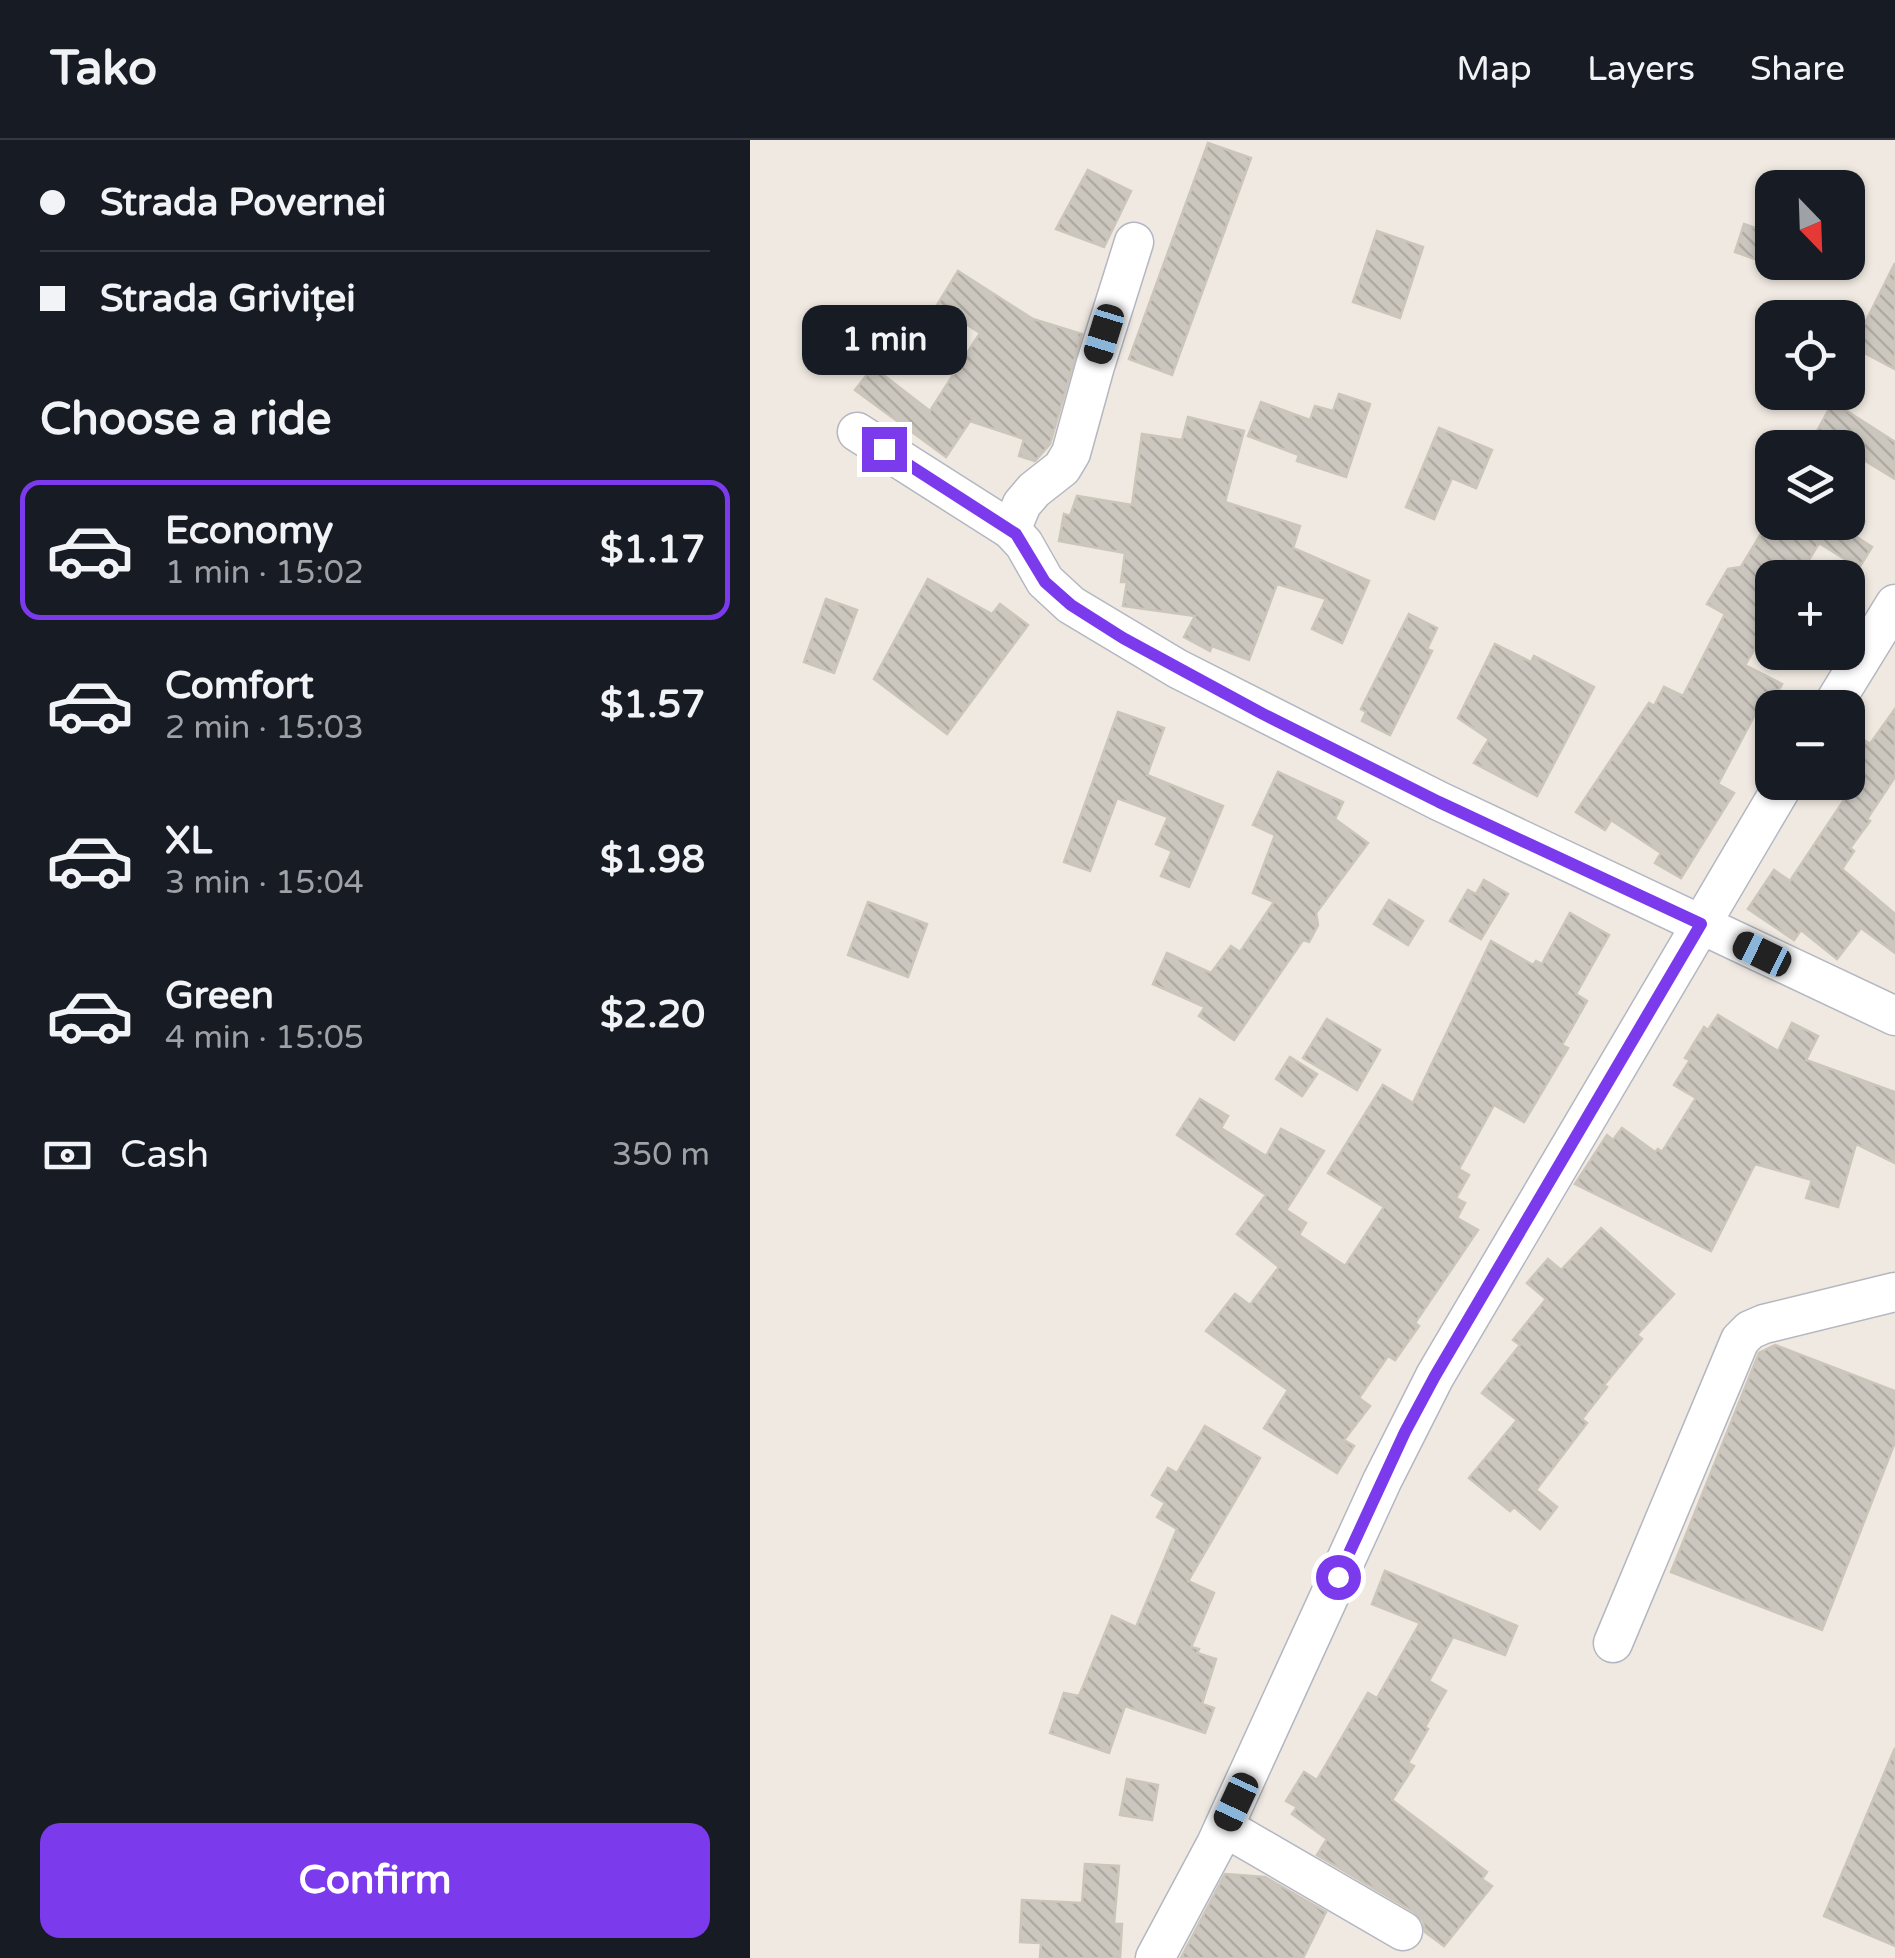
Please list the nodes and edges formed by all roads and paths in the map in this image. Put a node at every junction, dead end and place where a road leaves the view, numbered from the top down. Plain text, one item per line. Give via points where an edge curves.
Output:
1 (1134, 242) dead end
2 (856, 432) dead end
3 (1010, 530) junction
4 (1895, 604) edge
5 (1842, 690) edge
6 (1774, 800) edge
7 (1701, 924) junction
8 (1895, 1016) edge
9 (1895, 1292) edge
10 (1613, 1643) dead end
11 (1224, 1826) junction
12 (1404, 1931) dead end
13 (1155, 1958) edge

1 - 3 street via 1071,453 1022,504
2 - 3 street
3 - 7 street via 1052,588 1123,638 1439,802
4 - 5 street
6 - 7 street
7 - 8 street
7 - 11 street via 1405,1432
9 - 10 street via 1764,1324 1740,1340
11 - 12 street
11 - 13 street

